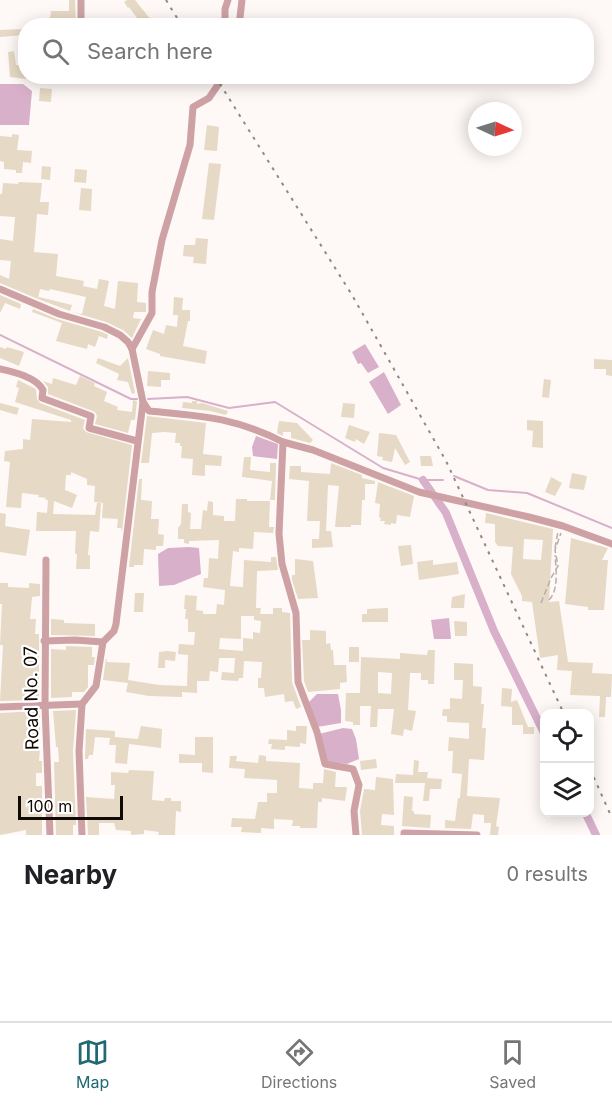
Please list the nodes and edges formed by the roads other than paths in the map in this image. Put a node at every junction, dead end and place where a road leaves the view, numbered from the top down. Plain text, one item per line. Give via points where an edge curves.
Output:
1 (81, 0) edge
2 (228, 0) edge
3 (242, 0) edge
4 (81, 18) edge
5 (225, 18) edge
6 (240, 18) edge
7 (219, 84) edge
8 (0, 289) edge
9 (132, 349) junction
10 (0, 369) edge
11 (143, 402) junction
12 (137, 441) junction
13 (283, 442) junction
14 (612, 544) edge
15 (46, 560) dead end
16 (44, 641) junction
17 (103, 642) junction
18 (82, 704) junction
19 (45, 705) junction
20 (0, 707) edge
21 (50, 835) edge
22 (82, 835) edge
23 (356, 835) edge
24 (404, 835) edge
25 (477, 835) edge

1 - 4 street
2 - 5 street
3 - 6 street
7 - 9 street via 209,98 193,107 190,145 162,240 152,313
8 - 9 street via 59,314 104,327 120,335
9 - 11 street
10 - 12 street via 41,385 42,398 91,416 88,428
11 - 12 street
11 - 13 street via 149,411 218,418
12 - 17 street via 116,624
13 - 14 street via 419,492 561,525
13 - 23 street via 279,534 282,564 296,613 298,682 325,765 352,769 359,785 354,811
15 - 16 street, Road No. 07
16 - 17 street
16 - 19 street, Road No. 07
17 - 18 street via 96,686
18 - 19 street
18 - 22 street
19 - 20 street
19 - 21 street, Road No. 07
24 - 25 street

